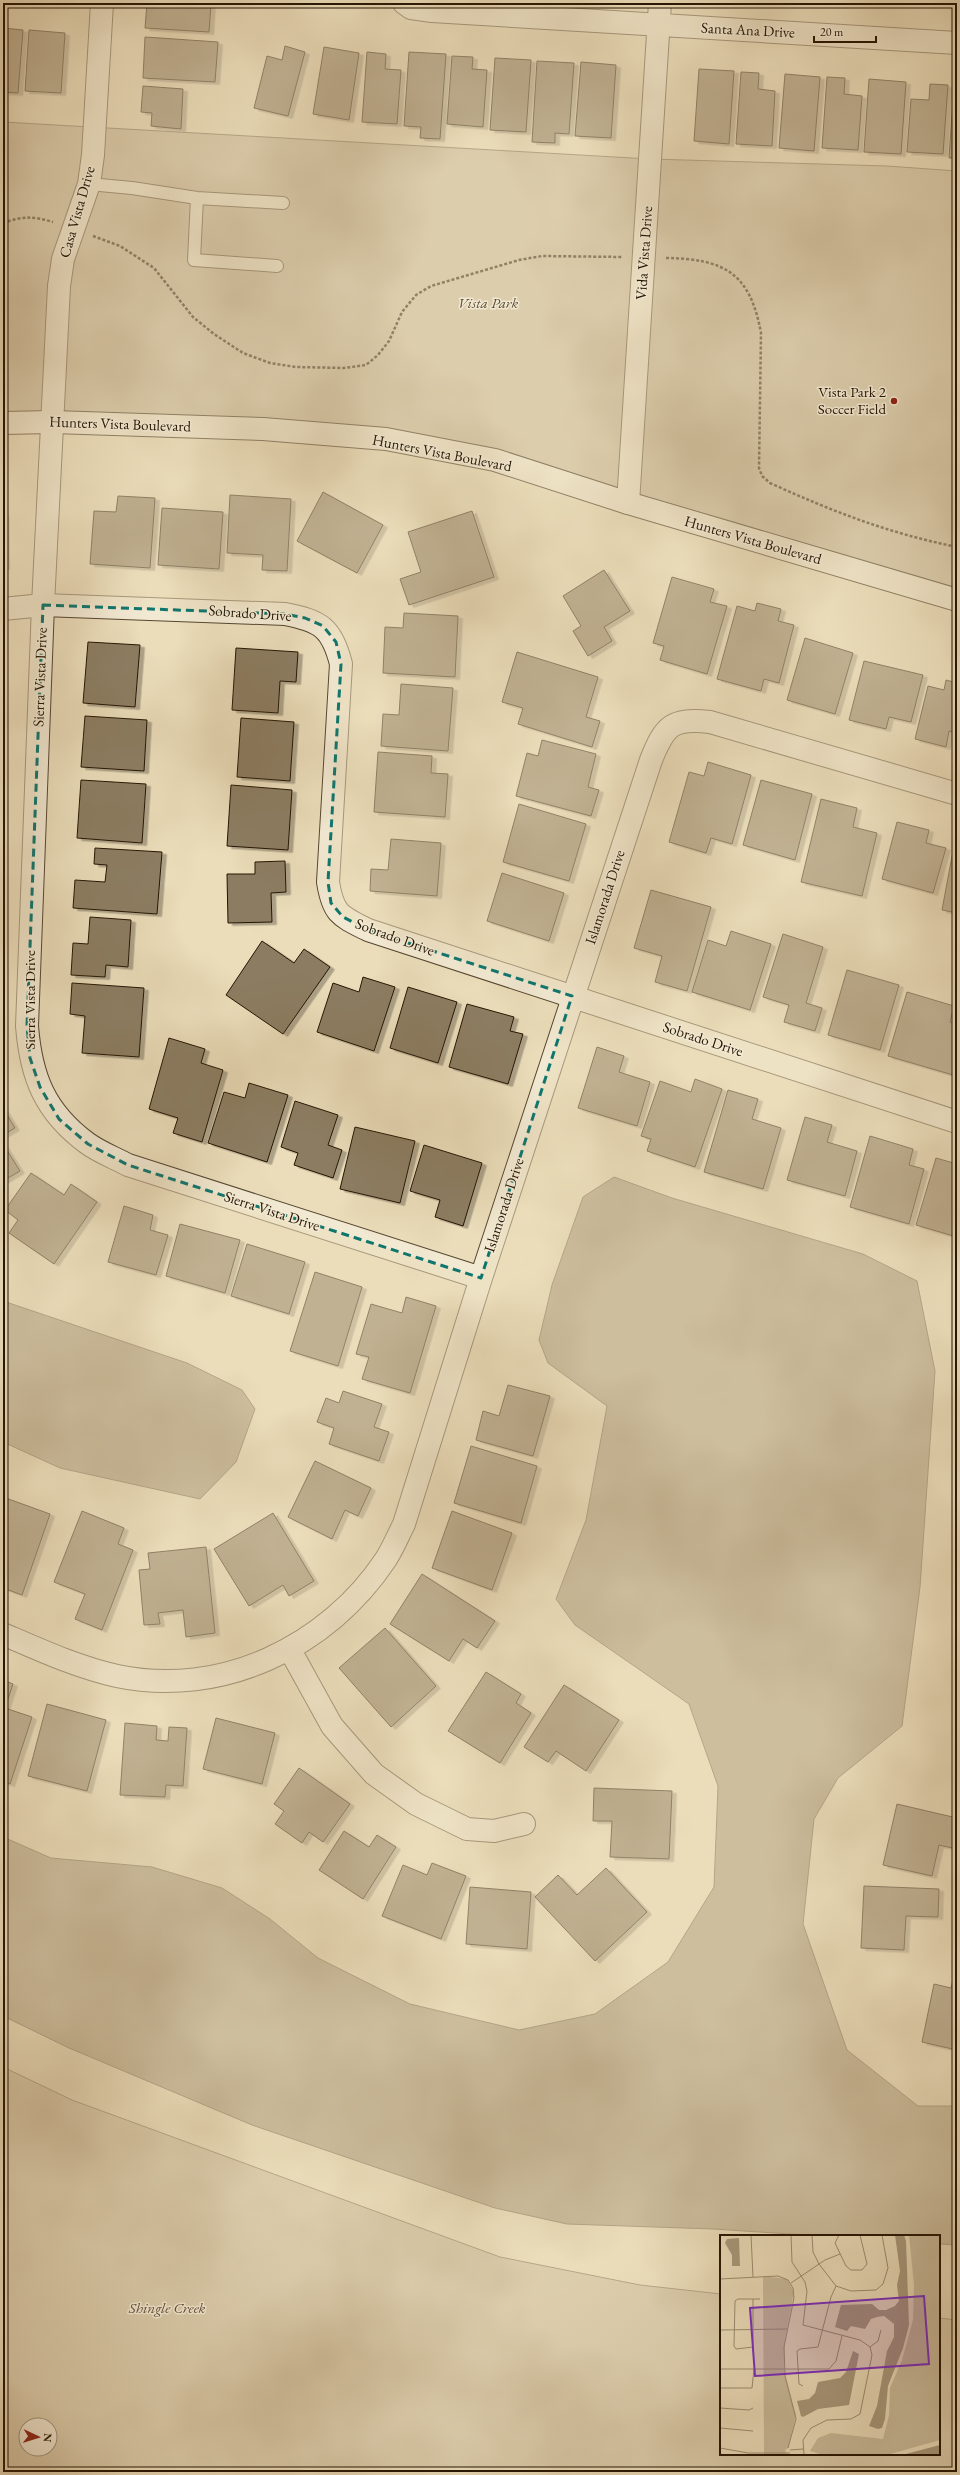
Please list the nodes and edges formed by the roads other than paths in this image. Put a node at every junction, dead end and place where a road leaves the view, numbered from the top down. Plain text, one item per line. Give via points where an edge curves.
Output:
1 (102, 3) edge
2 (404, 3) edge
3 (660, 3) edge
4 (658, 25) junction
5 (957, 43) edge
6 (88, 184) junction
7 (197, 198) junction
8 (283, 203) dead end
9 (277, 266) dead end
10 (53, 422) junction
11 (3, 423) edge
12 (628, 503) junction
13 (957, 600) edge
14 (43, 605) junction
15 (3, 608) edge
16 (957, 794) edge
17 (572, 996) junction
18 (957, 1122) edge
19 (481, 1278) junction
20 (3, 1634) edge
21 (290, 1650) junction
22 (524, 1824) dead end

1 - 6 street, Casa Vista Drive via 93,155
2 - 4 street, Santa Ana Drive via 411,8 432,11
3 - 4 street, Vida Vista Drive
4 - 5 street, Santa Ana Drive
4 - 12 street, Vida Vista Drive
6 - 7 lane
6 - 10 street, Casa Vista Drive via 63,259 59,286
7 - 8 lane
7 - 9 lane via 194,260
10 - 11 street, Hunters Vista Boulevard
10 - 12 street, Hunters Vista Boulevard via 263,429 386,439 495,460
10 - 14 street, Sierra Vista Drive
12 - 13 street, Hunters Vista Boulevard
14 - 15 street, Sobrado Drive
14 - 17 street, Sobrado Drive via 285,614 305,618 322,626 336,642 341,664 328,882 331,903 343,917 368,930
14 - 19 street, Sierra Vista Drive via 27,1026 30,1058 40,1087 60,1119 88,1144 128,1164
16 - 17 street, Islamorada Drive via 710,722 686,719 669,728 659,738
17 - 18 street, Sobrado Drive
17 - 19 street, Islamorada Drive
19 - 21 street, Islamorada Drive via 404,1524 386,1559 356,1597 333,1620
20 - 21 street, Islamorada Drive via 64,1660 117,1676 173,1682 224,1676
21 - 22 street via 332,1726 374,1774 416,1804 467,1829 494,1831

